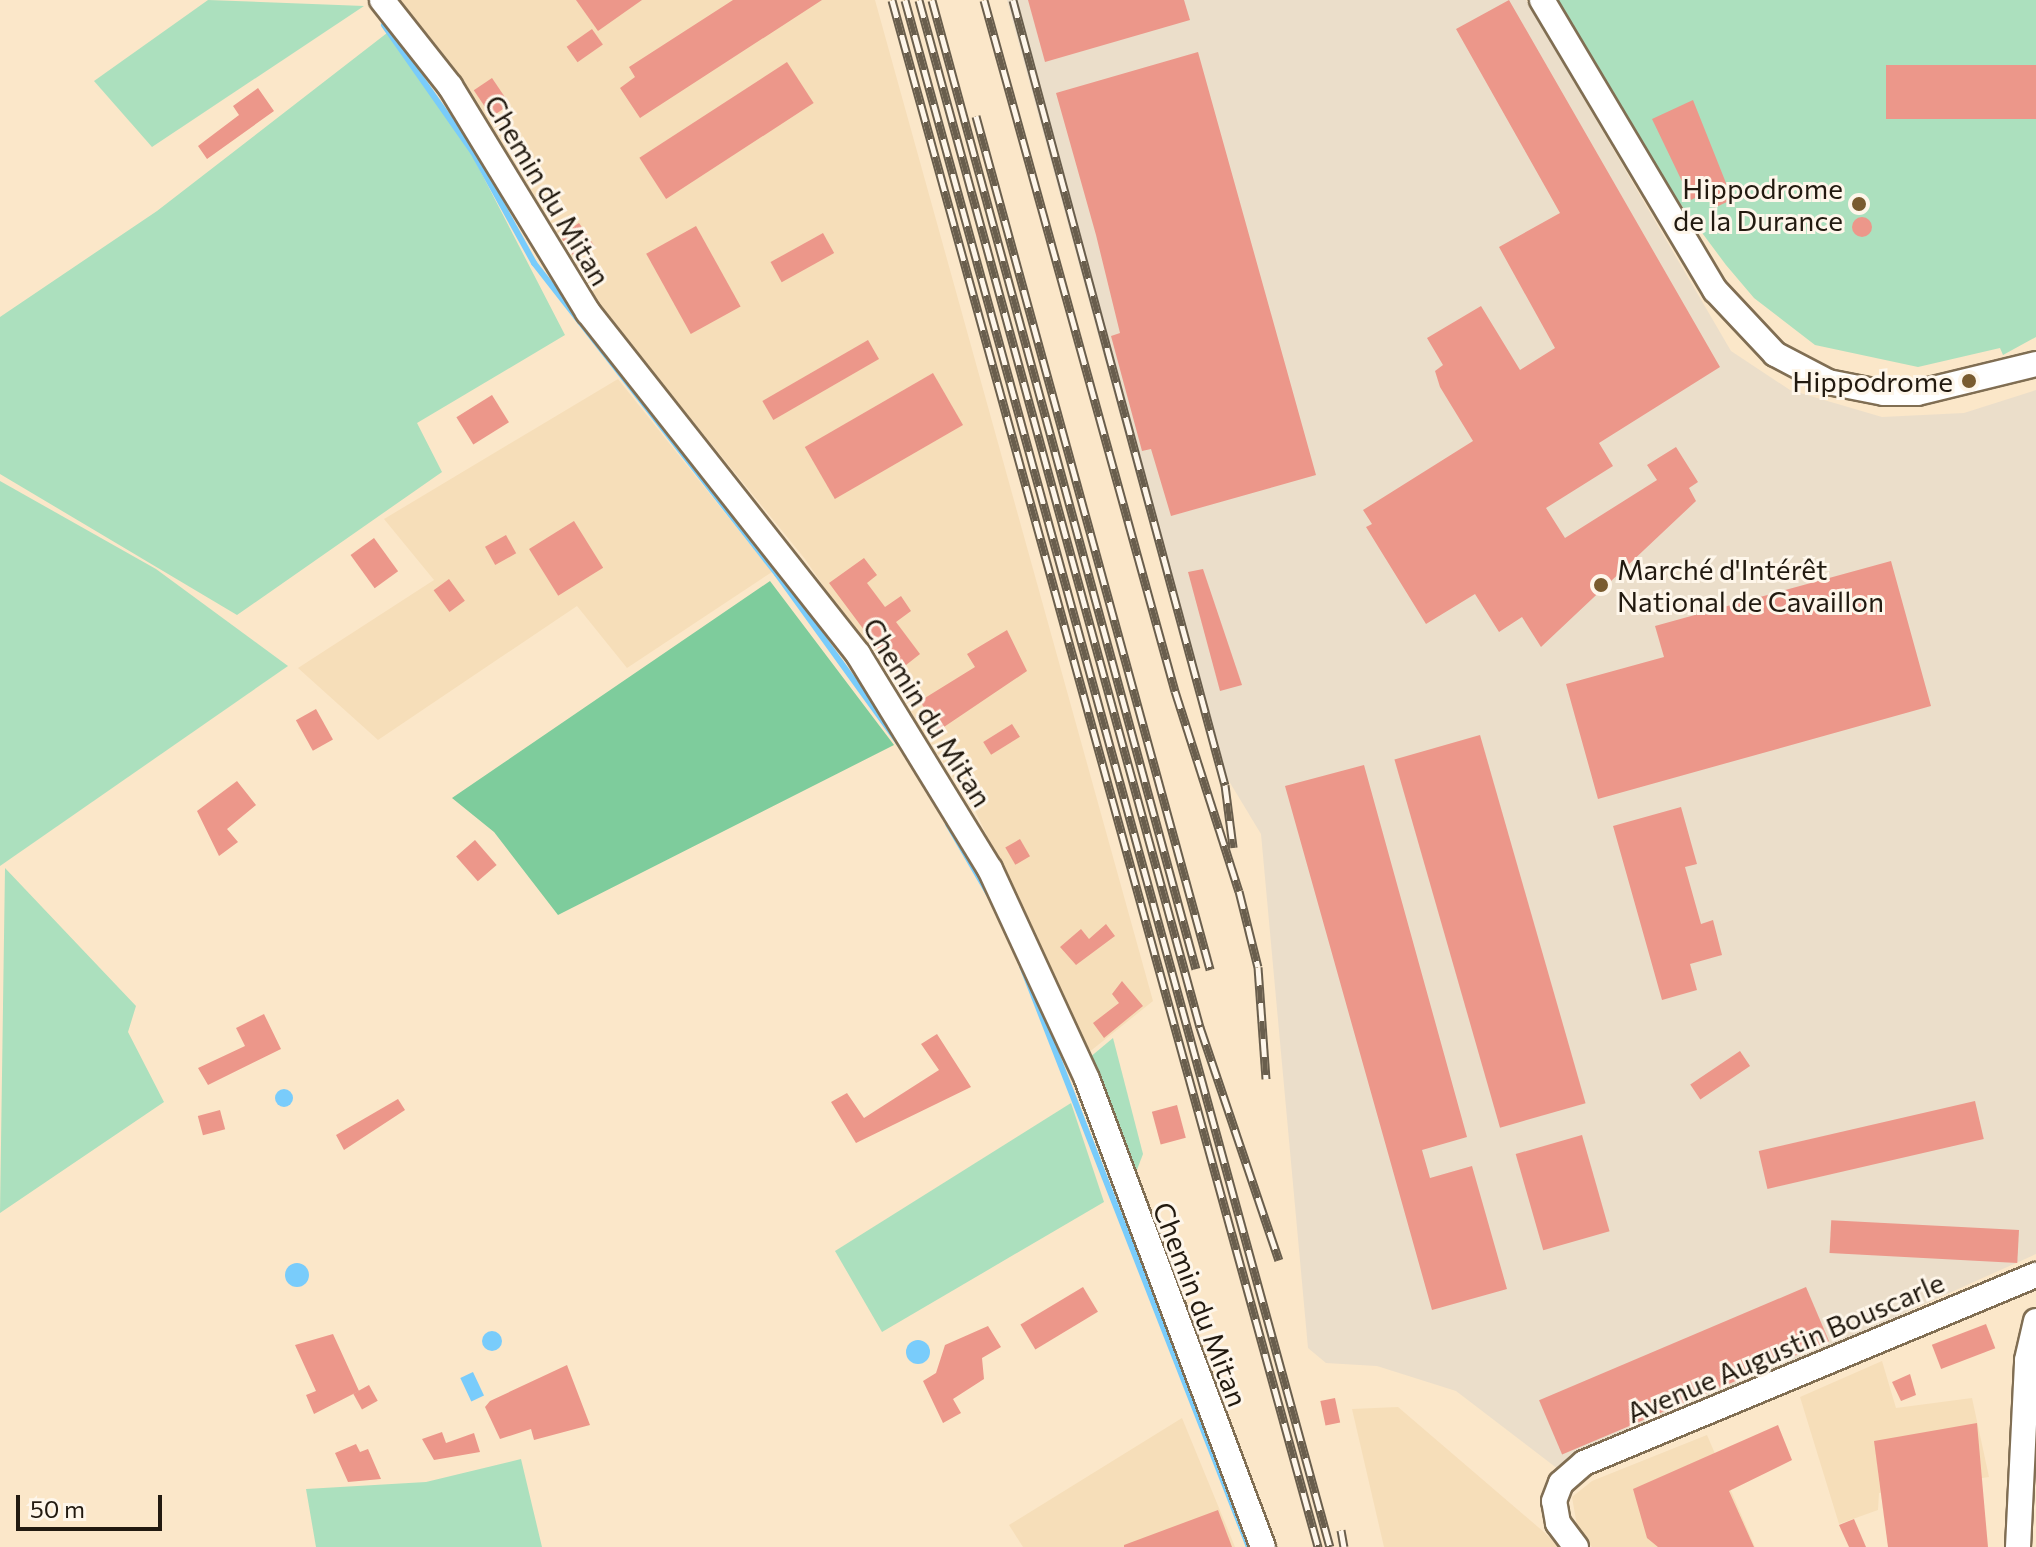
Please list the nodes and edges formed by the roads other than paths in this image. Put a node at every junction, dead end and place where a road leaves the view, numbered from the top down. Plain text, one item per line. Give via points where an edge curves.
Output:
1 (382, 0) edge
2 (1542, 0) edge
3 (2036, 364) edge
4 (2028, 1278) edge
5 (2035, 1322) edge
6 (2027, 1522) edge
7 (1263, 1547) edge
8 (1576, 1547) edge
9 (2018, 1547) edge

1 - 7 street, Chemin du Mitan via 450,86 588,312 867,667 990,869 1087,1079
2 - 3 street via 1715,290 1775,354 1828,382 1884,393 1917,393
4 - 5 street
4 - 8 street, Avenue Augustin Bouscarle via 1584,1463 1561,1483 1553,1511
5 - 6 street
6 - 9 street

